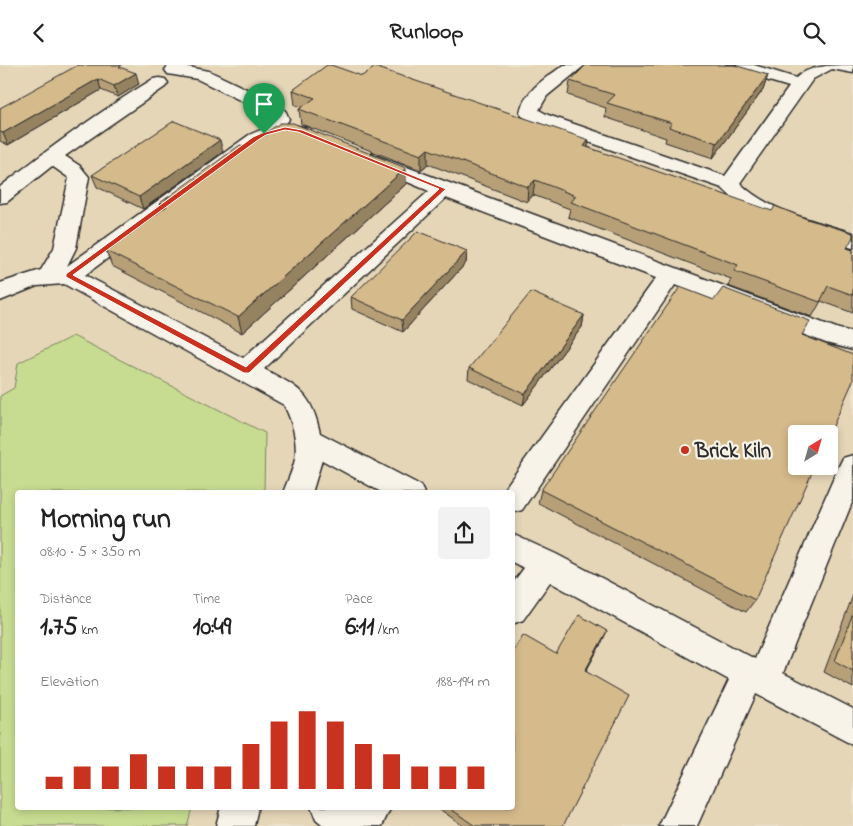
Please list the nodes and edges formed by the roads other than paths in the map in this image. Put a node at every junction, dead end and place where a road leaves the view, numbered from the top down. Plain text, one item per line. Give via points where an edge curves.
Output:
1 (576, 65) edge
2 (735, 65) edge
3 (827, 65) edge
4 (836, 65) edge
5 (853, 68) edge
6 (800, 85) junction
7 (529, 112) junction
8 (509, 116) edge
9 (273, 131) junction
10 (318, 138) edge
11 (354, 153) edge
12 (50, 156) junction
13 (729, 184) junction
14 (443, 189) junction
15 (0, 197) edge
16 (853, 241) edge
17 (59, 275) junction
18 (669, 276) junction
19 (0, 293) edge
20 (853, 341) edge
21 (246, 371) junction
22 (308, 439) junction
23 (853, 466) edge
24 (298, 490) edge
25 (404, 490) edge
26 (515, 497) edge
27 (515, 549) edge
28 (545, 564) junction
29 (515, 606) edge
30 (756, 676) junction
31 (853, 728) edge
32 (239, 810) edge
33 (332, 810) edge
34 (371, 810) edge
35 (235, 826) edge
36 (350, 826) edge
37 (360, 826) edge
38 (678, 826) edge

1 - 7 lane via 535,98
2 - 6 lane
3 - 6 lane via 806,75
4 - 5 lane
6 - 13 lane
7 - 8 lane
7 - 13 lane via 541,119
9 - 10 lane via 285,128
9 - 12 lane via 279,119 273,109 193,72 166,77
9 - 17 lane via 256,139
11 - 14 lane
12 - 15 lane
12 - 17 lane via 79,177
13 - 16 lane via 733,190 760,206
14 - 18 lane
14 - 21 lane
17 - 19 lane via 28,279
17 - 21 lane
18 - 20 lane
18 - 26 lane
21 - 22 lane via 293,398 303,415
22 - 24 lane via 309,458
22 - 25 lane
23 - 30 lane
27 - 28 lane
28 - 29 lane
28 - 30 lane
30 - 31 lane
30 - 38 lane
32 - 35 lane
33 - 36 lane
34 - 37 lane

